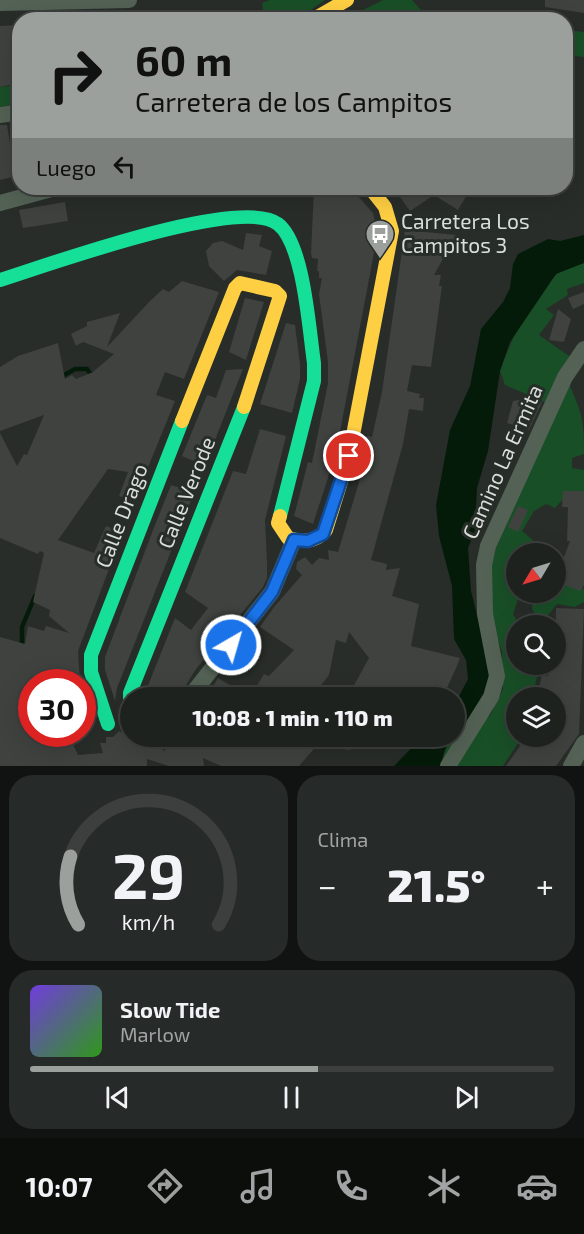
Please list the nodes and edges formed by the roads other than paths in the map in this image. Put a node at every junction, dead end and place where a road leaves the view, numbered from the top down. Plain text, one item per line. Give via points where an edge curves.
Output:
1 (129, 0) edge
2 (346, 0) edge
3 (0, 3) edge
4 (326, 12) edge
5 (29, 195) edge
6 (376, 195) edge
7 (0, 203) edge
8 (0, 280) edge
9 (280, 296) joint
10 (584, 349) edge
11 (294, 540) junction
12 (138, 687) edge
13 (198, 687) edge
14 (108, 724) dead end
15 (584, 743) edge
16 (448, 766) edge
17 (571, 766) edge

1 - 3 street
2 - 4 main road
5 - 7 street
6 - 11 main road via 385,207 392,231 349,456 323,534 308,541
8 - 11 main road via 196,223 253,215 279,224 298,256 314,363 314,381 278,518 280,529
9 - 12 main road, Calle Verode via 251,389
9 - 14 main road, Calle Drago via 275,291 240,283 235,288 92,655 91,672
10 - 16 street, Camino La Ermita via 565,377 488,546 484,565 485,614 497,676 491,697
11 - 13 street via 272,592
15 - 17 street

